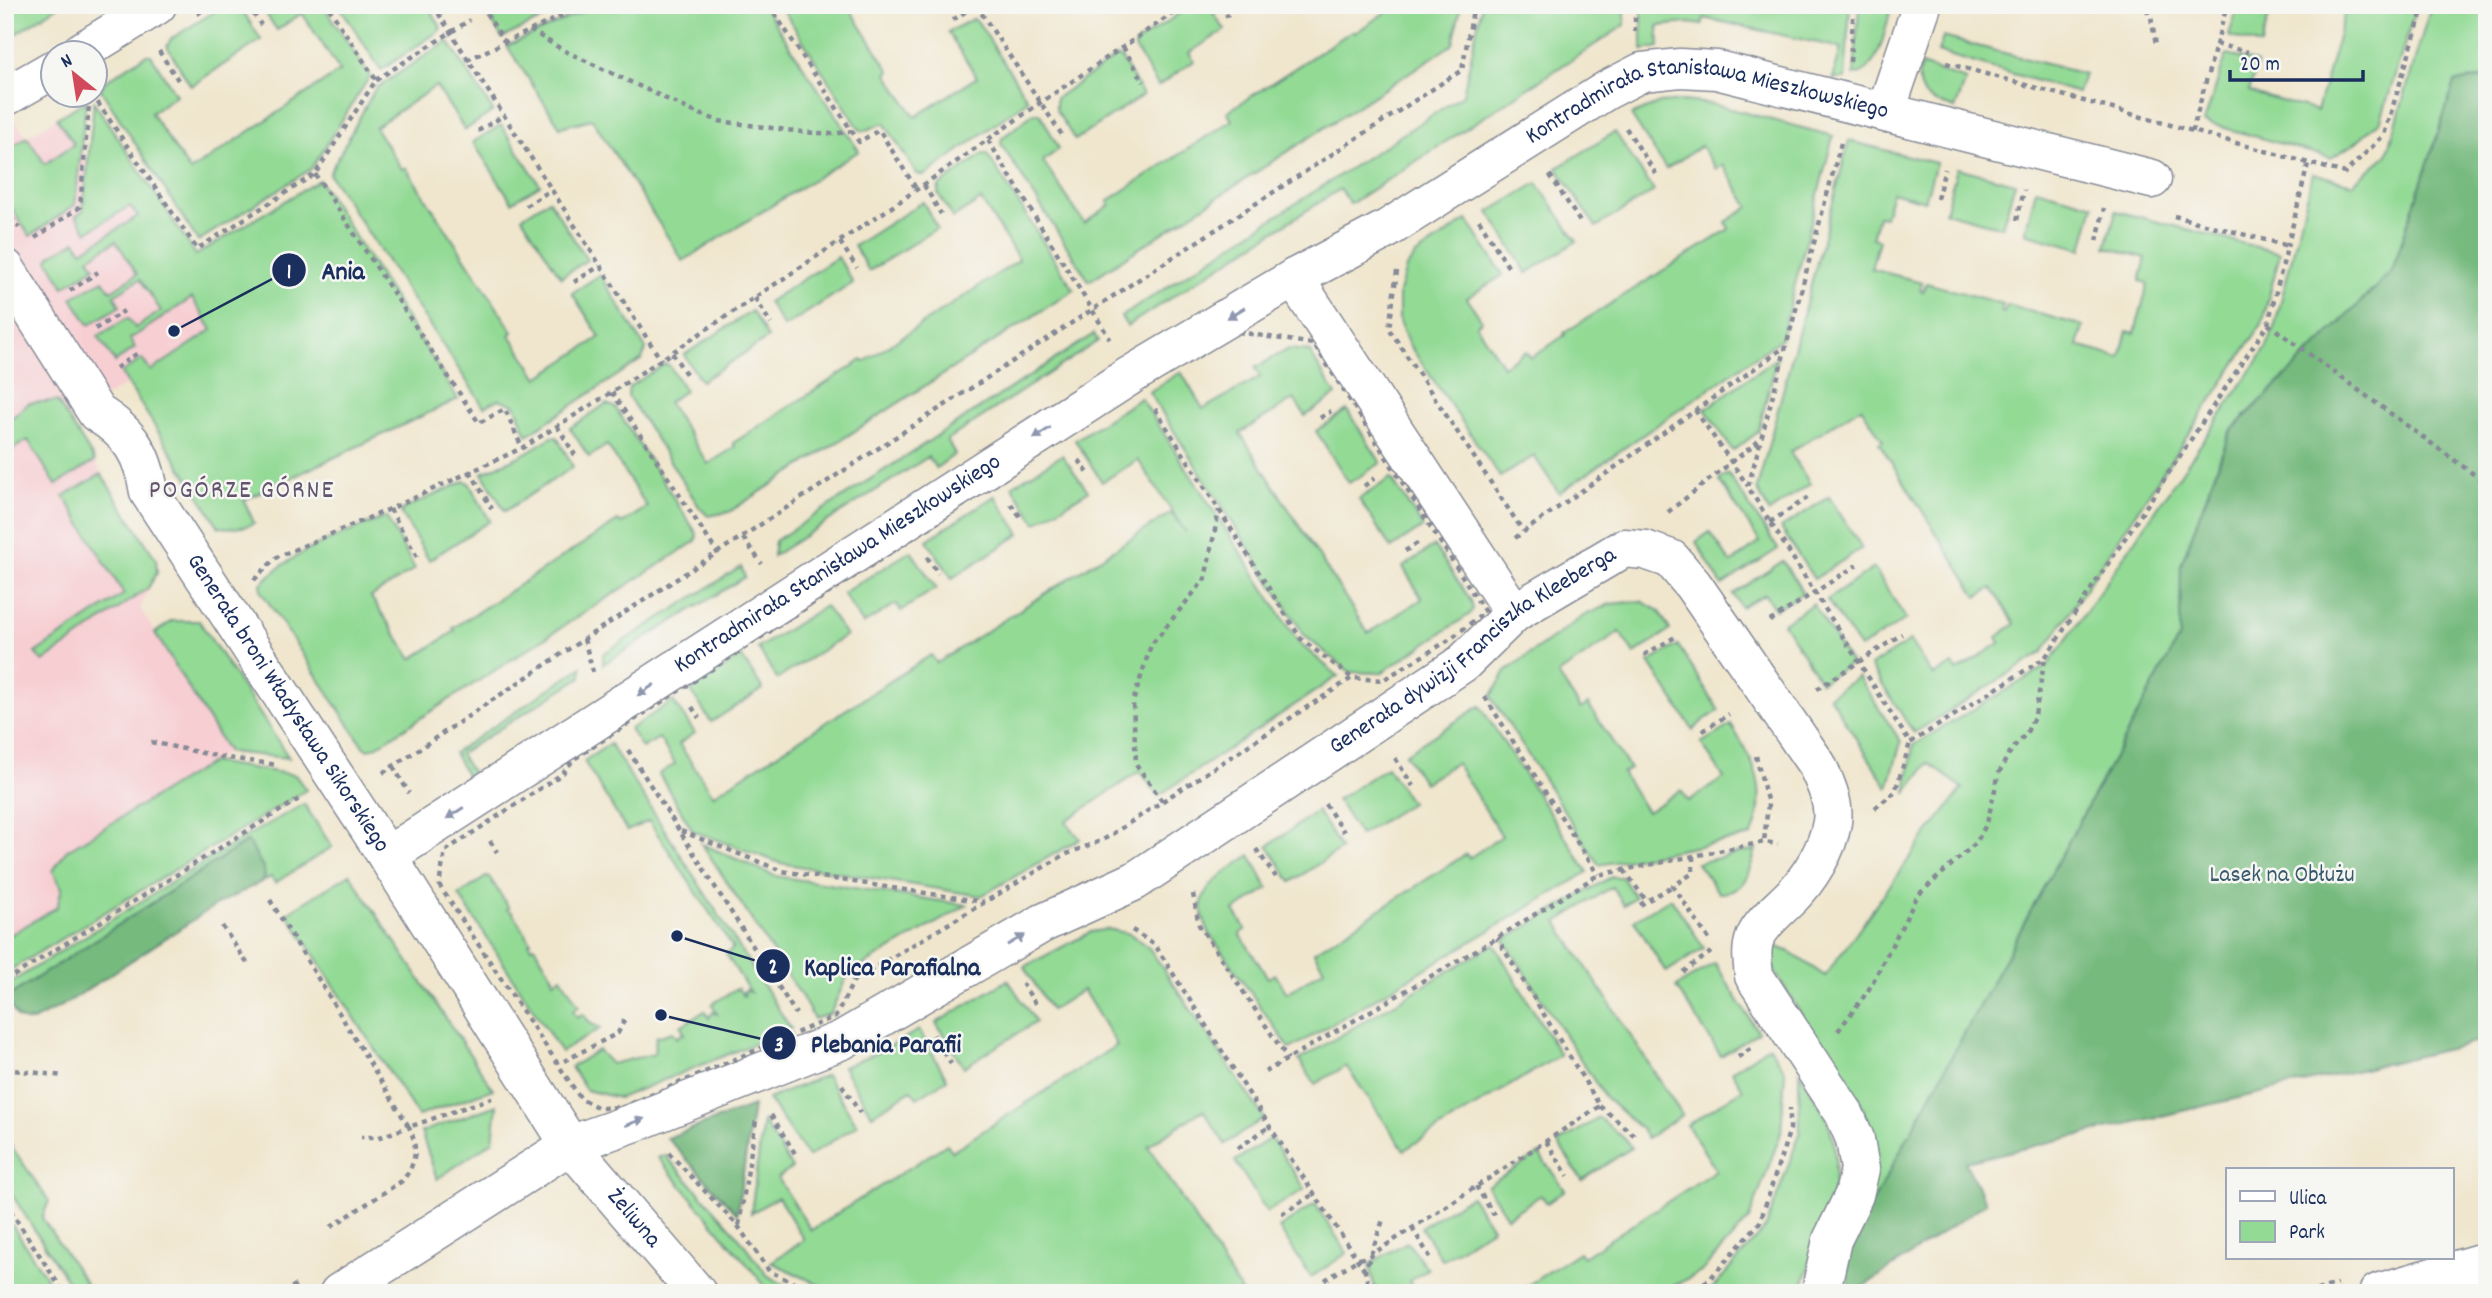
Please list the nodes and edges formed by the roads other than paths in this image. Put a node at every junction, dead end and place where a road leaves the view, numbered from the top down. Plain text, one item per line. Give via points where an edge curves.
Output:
1 (1922, 5) edge
2 (155, 24) edge
3 (108, 42) edge
4 (38, 78) edge
5 (5, 97) edge
6 (1868, 109) junction
7 (2152, 180) dead end
8 (17, 256) edge
9 (1294, 278) junction
10 (1514, 613) junction
11 (387, 856) junction
12 (570, 1145) junction
13 (2487, 1261) edge
14 (339, 1293) edge
15 (697, 1293) edge
16 (1825, 1293) edge
17 (2378, 1293) edge

1 - 6 street via 1906,52
2 - 3 street
4 - 5 street
6 - 7 street, Kontradmirała Stanisława Mieszkowskiego
6 - 9 street, Kontradmirała Stanisława Mieszkowskiego via 1717,70 1642,72 1387,229
8 - 11 street, Generała broni Władysława Sikorskiego via 97,413 118,426 134,446 145,468 149,492
9 - 10 street via 1472,570
9 -> 11 street, Kontradmirała Stanisława Mieszkowskiego via 611,723
12 -> 10 street, Generała dywizji Franciszka Kleeberga via 761,1084 1043,923 1136,881 1467,663
10 - 16 street, Generała dywizji Franciszka Kleeberga via 1623,548 1671,559 1735,645 1828,787 1833,820 1821,852 1793,895 1755,938 1751,954 1754,975 1844,1113 1855,1139 1860,1169 1854,1195 1832,1240 1823,1281
11 - 12 street, Generała broni Władysława Sikorskiego
12 - 14 street, Generała dywizji Franciszka Kleeberga
12 - 15 street, Żeliwna
13 - 17 street

